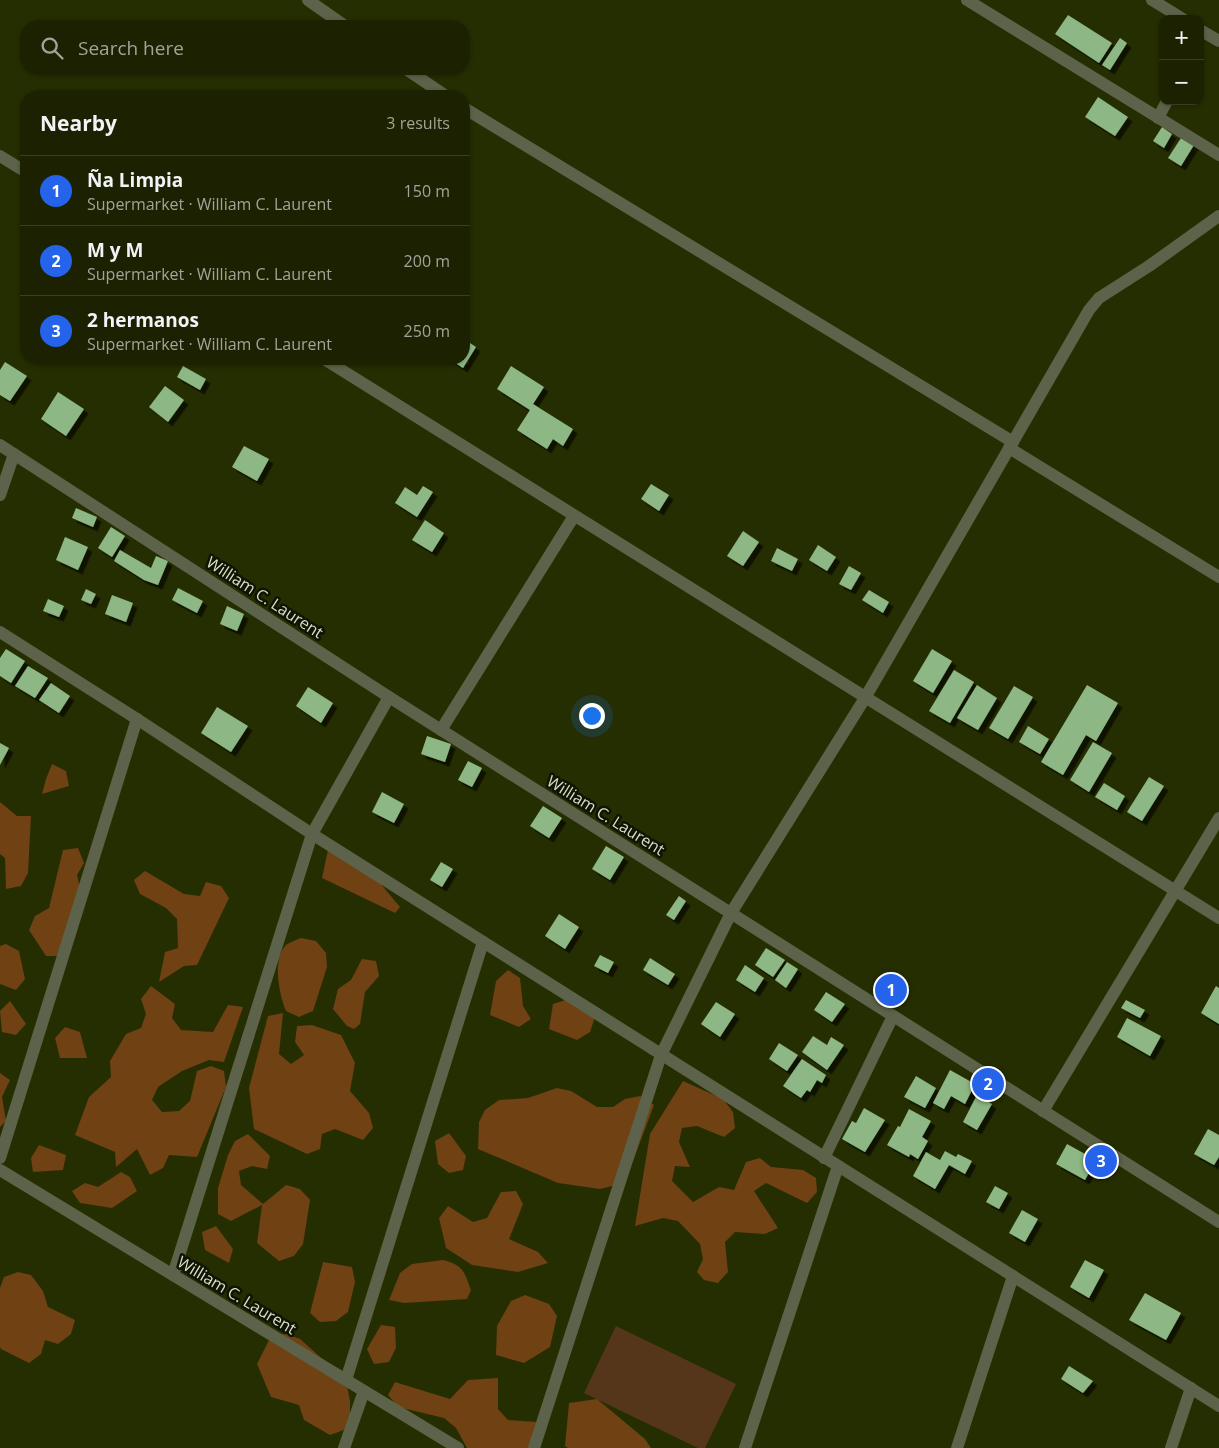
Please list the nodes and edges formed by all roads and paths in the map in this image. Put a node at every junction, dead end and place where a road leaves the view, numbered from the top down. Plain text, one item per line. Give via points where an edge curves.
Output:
1 (308, 0) edge
2 (967, 0) edge
3 (1152, 0) edge
4 (1176, 15) edge
5 (337, 20) edge
6 (1204, 35) edge
7 (1219, 41) edge
8 (415, 75) edge
9 (437, 90) edge
10 (1165, 105) edge
11 (470, 112) edge
12 (1158, 118) junction
13 (1219, 155) edge
14 (0, 156) edge
15 (20, 168) edge
16 (1219, 216) edge
17 (334, 365) edge
18 (0, 445) edge
19 (1011, 445) junction
20 (14, 454) junction
21 (0, 494) edge
22 (574, 516) junction
23 (1219, 577) edge
24 (0, 632) edge
25 (389, 697) junction
26 (865, 698) junction
27 (137, 718) junction
28 (441, 730) junction
29 (1219, 818) edge
30 (312, 834) junction
31 (1175, 891) junction
32 (731, 913) junction
33 (1219, 918) edge
34 (483, 942) junction
35 (893, 1016) junction
36 (661, 1055) junction
37 (1043, 1111) junction
38 (0, 1158) edge
39 (824, 1158) junction
40 (838, 1166) junction
41 (0, 1170) edge
42 (1219, 1222) edge
43 (173, 1275) junction
44 (1013, 1276) junction
45 (346, 1380) junction
46 (1191, 1388) junction
47 (364, 1391) junction
48 (1219, 1406) edge
49 (344, 1448) edge
50 (458, 1448) edge
51 (534, 1448) edge
52 (745, 1448) edge
53 (957, 1448) edge
54 (1171, 1448) edge

1 - 5 street
2 - 12 street
3 - 4 street
6 - 7 street
8 - 9 street
10 - 12 street
11 - 19 street
12 - 13 street
14 - 15 street
16 - 19 street via 1099,298
17 - 22 street
18 - 20 street, William C. Laurent
19 - 23 street
19 - 26 street
20 - 21 street
20 - 25 street, William C. Laurent
22 - 26 street
22 - 28 street
24 - 27 street
25 - 28 street, William C. Laurent
25 - 30 street
26 - 31 street
26 - 32 street
27 - 30 street
27 - 38 street
28 - 32 street, William C. Laurent
29 - 31 street
30 - 34 street
30 - 43 street
31 - 33 street
31 - 37 street
32 - 35 street, William C. Laurent
32 - 36 street
34 - 36 street
34 - 45 street
35 - 37 street, William C. Laurent
35 - 39 street
36 - 39 street
36 - 51 street
37 - 42 street, William C. Laurent
39 - 40 street
40 - 44 street
40 - 52 street
41 - 43 street, William C. Laurent
43 - 45 street, William C. Laurent
44 - 46 street
44 - 53 street
45 - 47 street, William C. Laurent
46 - 48 street
46 - 54 street
47 - 49 street
47 - 50 street, William C. Laurent

